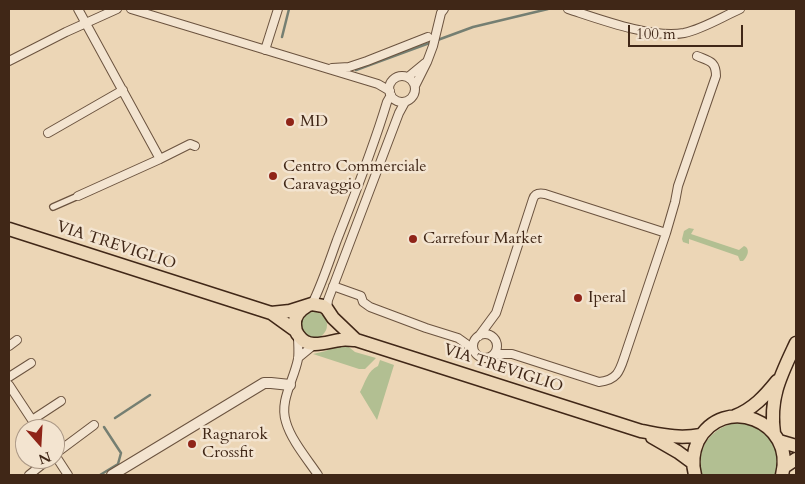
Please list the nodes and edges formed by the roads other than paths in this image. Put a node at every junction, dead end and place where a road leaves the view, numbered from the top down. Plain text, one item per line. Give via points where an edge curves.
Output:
1 (78, 9) edge
2 (117, 9) edge
3 (136, 9) edge
4 (278, 9) edge
5 (568, 9) edge
6 (740, 9) edge
7 (442, 10) edge
8 (85, 23) junction
9 (428, 37) dead end
10 (266, 50) junction
11 (697, 56) dead end
12 (9, 62) edge
13 (427, 62) junction
14 (328, 69) junction
15 (408, 77) junction
16 (392, 81) junction
17 (378, 84) junction
18 (415, 86) junction
19 (123, 90) junction
20 (390, 93) junction
21 (405, 102) junction
22 (48, 133) dead end
23 (195, 146) dead end
24 (160, 159) junction
25 (358, 186) junction
26 (370, 189) junction
27 (78, 196) joint
28 (53, 208) dead end
29 (9, 229) edge
30 (666, 233) junction
31 (333, 286) junction
32 (309, 305) junction
33 (271, 313) junction
34 (330, 313) junction
35 (490, 320) junction
36 (297, 333) junction
37 (477, 337) junction
38 (458, 338) junction
39 (17, 340) dead end
40 (356, 340) junction
41 (495, 340) junction
42 (796, 343) edge
43 (317, 344) junction
44 (9, 346) edge
45 (472, 348) junction
46 (494, 354) junction
47 (512, 354) junction
48 (298, 358) junction
49 (31, 363) dead end
50 (9, 377) edge
51 (780, 378) junction
52 (9, 385) edge
53 (290, 385) junction
54 (61, 402) dead end
55 (735, 416) junction
56 (31, 419) edge
57 (34, 419) edge
58 (94, 424) dead end
59 (641, 431) junction
60 (701, 436) junction
61 (777, 437) junction
62 (796, 446) edge
63 (65, 447) edge
64 (796, 459) edge
65 (694, 469) edge
66 (783, 471) edge
67 (112, 475) edge
68 (318, 475) edge

1 - 8 street
2 - 8 street
3 - 10 street
4 - 10 street
5 - 6 street via 606,22 662,34 684,33
7 - 13 street
8 - 12 street
8 - 19 street
9 - 14 street via 367,61
10 - 14 street
11 - 30 street, VIA TREVIGLIO via 713,63 716,76 678,186
13 - 15 street
13 - 18 street
14 - 17 street
15 - 16 street
15 - 18 street
16 - 17 street
16 - 20 street
17 - 20 street
18 - 21 street via 414,95
19 - 22 street
19 - 24 street
20 - 21 street via 396,100
20 - 25 street
21 - 26 street
23 - 24 street via 190,144
24 - 27 street
25 - 26 street
25 - 32 street via 320,289
26 - 31 street
27 - 28 street
29 - 33 main road, VIA TREVIGLIO
30 - 35 street via 537,194 496,313
30 - 47 street, VIA TREVIGLIO via 623,362 614,378 599,382
31 - 34 street via 328,300
31 - 38 street via 361,296 370,307
32 - 33 main road
32 - 34 main road via 317,304
32 - 36 main road via 301,309 295,319
33 - 36 main road
34 - 40 main road
34 - 43 main road via 334,331 326,341
35 - 37 street
35 - 41 street
36 - 43 main road via 305,342
36 - 48 street
37 - 38 street
37 - 41 street via 486,334
37 - 45 street
38 - 45 street
39 - 44 street
40 - 43 main road
40 - 59 main road, VIA TREVIGLIO
41 - 46 street via 497,349
41 - 47 street
42 - 51 main road
43 - 48 street
45 - 46 street via 481,358
46 - 47 street
48 - 53 street
49 - 50 street
51 - 55 main road via 758,403
51 - 61 main road via 773,408
52 - 56 street
53 - 67 street via 264,383
53 - 68 street via 284,407 286,423
54 - 57 street
55 - 60 main road via 717,422
55 - 61 main road via 760,421
58 - 63 street
59 - 60 main road, VIA TREVIGLIO via 678,438
59 - 65 main road, VIA TREVIGLIO via 678,452
60 - 65 main road via 694,451
61 - 62 main road
61 - 66 main road via 783,451
64 - 66 main road

